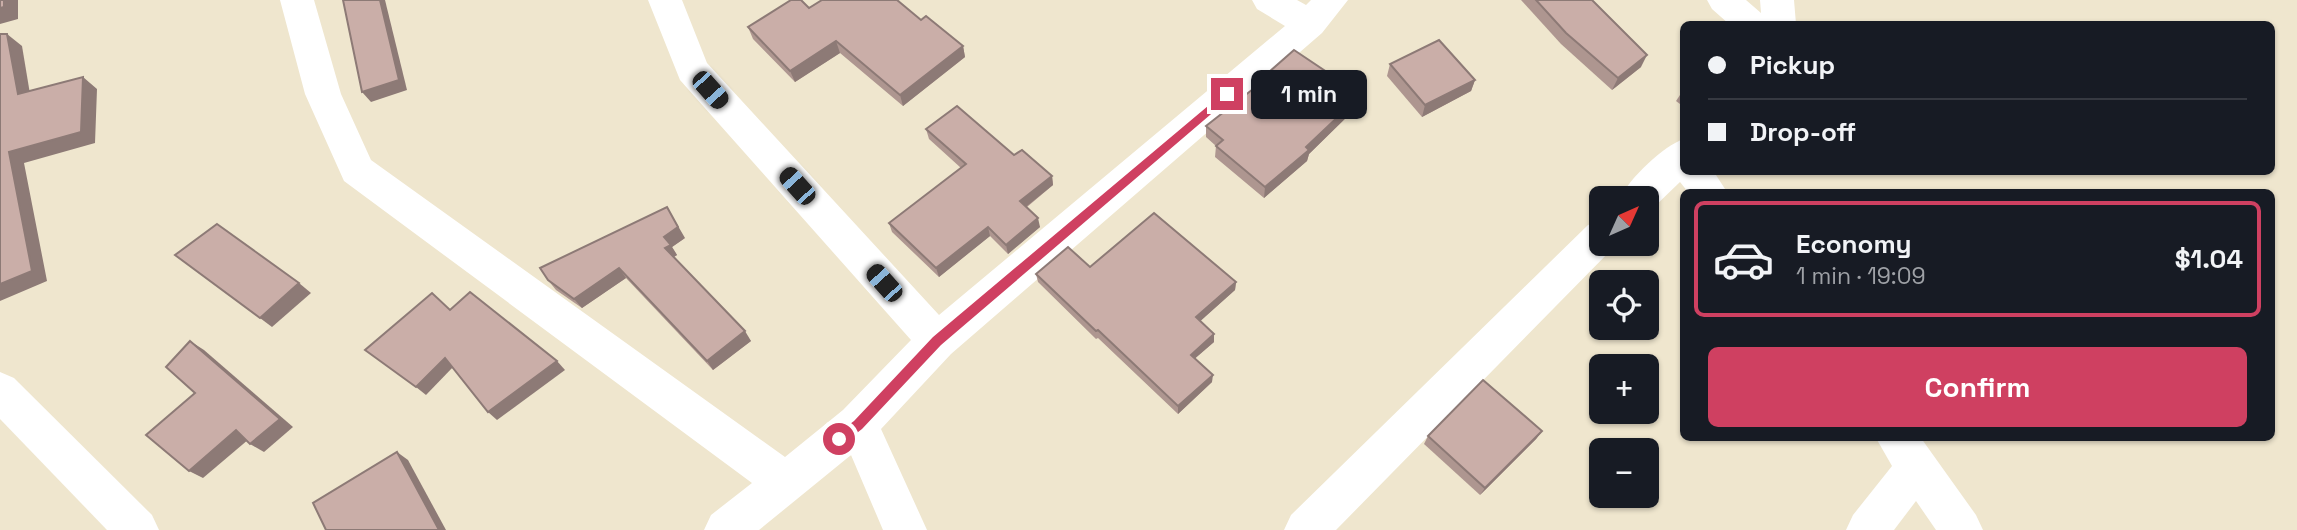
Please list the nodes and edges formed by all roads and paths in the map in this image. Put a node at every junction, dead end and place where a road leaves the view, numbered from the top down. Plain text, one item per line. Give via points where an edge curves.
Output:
1 (297, 0) edge
2 (665, 0) edge
3 (1269, 0) edge
4 (1724, 0) edge
5 (1777, 0) edge
6 (1321, 12) edge
7 (1748, 21) edge
8 (1779, 21) edge
9 (1680, 164) edge
10 (1654, 186) edge
11 (1589, 248) edge
12 (937, 341) junction
13 (0, 391) edge
14 (858, 425) junction
15 (1908, 451) edge
16 (784, 481) junction
17 (137, 530) edge
18 (726, 530) edge
19 (905, 530) edge
20 (1306, 530) edge
21 (1868, 530) edge
22 (1961, 530) edge

1 - 16 street via 323,94 357,170
2 - 12 street via 692,70
3 - 6 street
4 - 7 street
5 - 8 street
6 - 12 street
9 - 10 street
11 - 20 street
12 - 14 street
13 - 17 street
14 - 16 street
14 - 19 street
15 - 21 street
15 - 22 street
16 - 18 street

